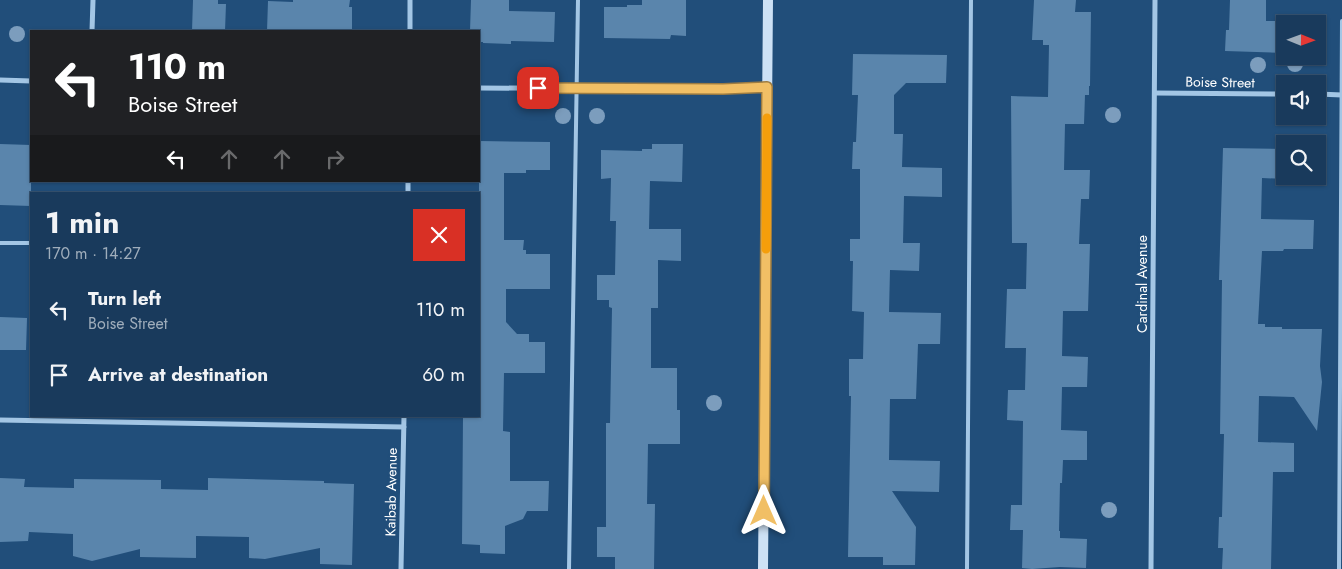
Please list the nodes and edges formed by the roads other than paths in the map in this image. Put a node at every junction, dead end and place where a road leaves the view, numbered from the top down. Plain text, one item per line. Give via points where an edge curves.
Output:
1 (93, 0) edge
2 (410, 0) edge
3 (578, 0) edge
4 (768, 0) edge
5 (971, 0) edge
6 (1155, 0) edge
7 (1342, 21) edge
8 (92, 30) edge
9 (410, 30) edge
10 (0, 80) edge
11 (30, 81) edge
12 (767, 87) junction
13 (480, 88) edge
14 (578, 88) junction
15 (1155, 93) junction
16 (1276, 94) edge
17 (1326, 94) edge
18 (1342, 95) edge
19 (0, 243) edge
20 (30, 243) edge
21 (404, 417) edge
22 (0, 420) edge
23 (404, 427) junction
24 (401, 569) edge
25 (569, 569) edge
26 (763, 569) edge
27 (967, 569) edge
28 (1151, 569) edge
29 (1339, 569) edge

1 - 8 street
2 - 9 street
3 - 14 lane
4 - 12 street
5 - 27 lane
6 - 15 street, Cardinal Avenue
7 - 18 lane
10 - 11 street
12 - 14 street
12 - 26 street
13 - 14 street
14 - 25 lane
15 - 16 street, Boise Street
15 - 28 street, Cardinal Avenue
17 - 18 street
18 - 29 lane
19 - 20 lane
21 - 23 street, Kaibab Avenue
22 - 23 street
23 - 24 street, Kaibab Avenue

